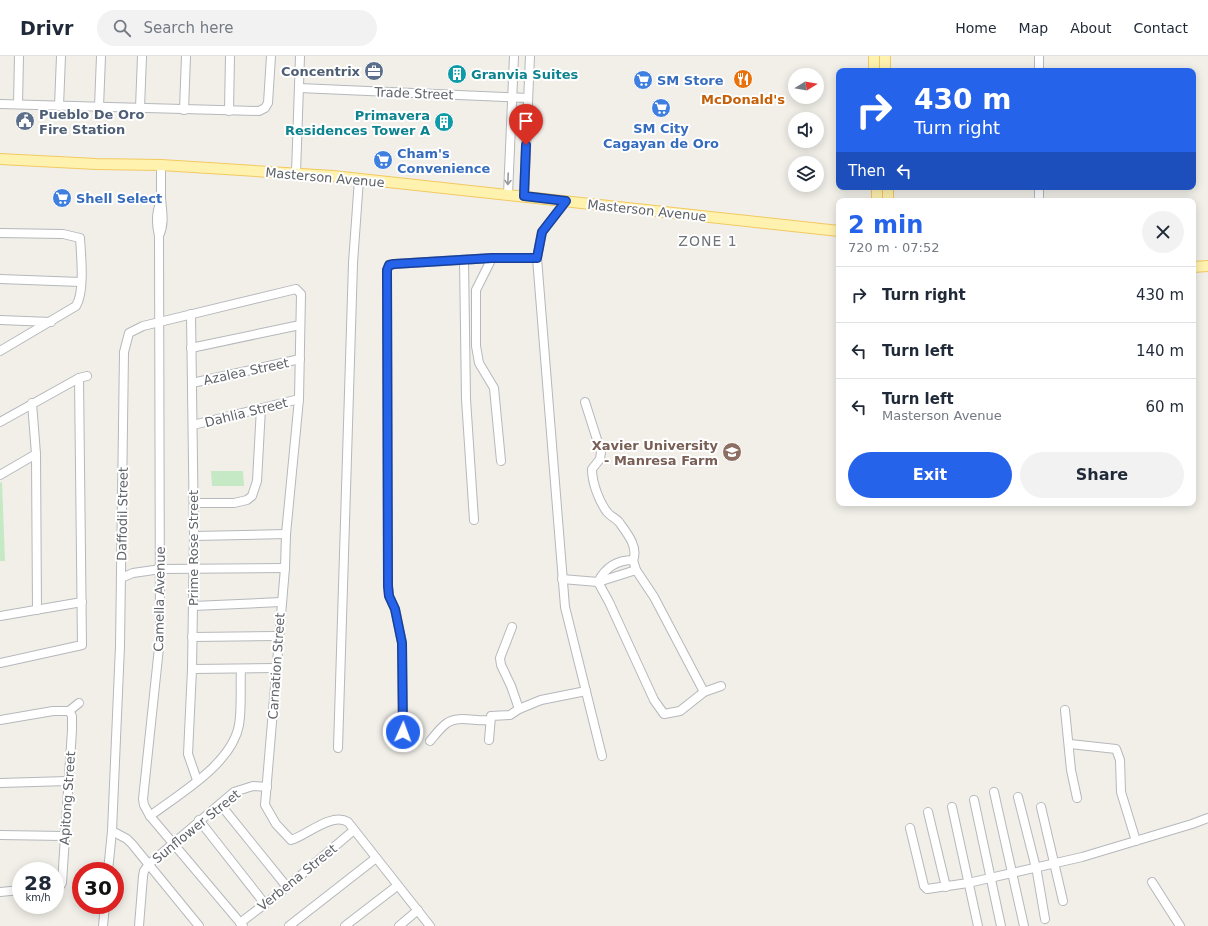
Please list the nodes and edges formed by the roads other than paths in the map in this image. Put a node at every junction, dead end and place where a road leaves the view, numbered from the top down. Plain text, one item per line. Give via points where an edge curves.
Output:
1 (19, 56) edge
2 (60, 56) edge
3 (101, 56) edge
4 (142, 56) edge
5 (186, 56) edge
6 (230, 56) edge
7 (271, 56) edge
8 (300, 56) edge
9 (514, 56) edge
10 (530, 56) edge
11 (874, 56) edge
12 (885, 56) edge
13 (1039, 56) edge
14 (874, 68) edge
15 (885, 68) edge
16 (1039, 68) edge
17 (299, 88) junction
18 (512, 97) junction
19 (528, 98) junction
20 (0, 104) edge
21 (18, 104) junction
22 (59, 106) junction
23 (99, 107) junction
24 (140, 108) junction
25 (184, 110) junction
26 (229, 111) junction
27 (0, 159) edge
28 (161, 165) junction
29 (296, 173) junction
30 (359, 179) junction
31 (508, 194) junction
32 (524, 196) junction
33 (566, 201) junction
34 (836, 231) edge
35 (0, 233) edge
36 (492, 258) junction
37 (537, 258) junction
38 (464, 260) junction
39 (1208, 266) edge
40 (1196, 267) edge
41 (0, 279) edge
42 (81, 282) junction
43 (299, 290) joint
44 (190, 314) junction
45 (0, 320) edge
46 (161, 321) junction
47 (52, 322) junction
48 (300, 326) junction
49 (191, 348) junction
50 (0, 351) edge
51 (300, 360) junction
52 (192, 383) junction
53 (298, 399) junction
54 (585, 402) dead end
55 (32, 403) junction
56 (261, 408) junction
57 (0, 422) edge
58 (193, 425) junction
59 (36, 454) junction
60 (501, 461) dead end
61 (0, 475) edge
62 (194, 503) junction
63 (474, 520) dead end
64 (286, 534) junction
65 (194, 536) junction
66 (632, 560) junction
67 (285, 568) junction
68 (161, 569) junction
69 (194, 569) junction
70 (636, 570) junction
71 (121, 578) junction
72 (562, 579) junction
73 (598, 582) junction
74 (82, 602) junction
75 (281, 602) junction
76 (193, 606) junction
77 (37, 610) junction
78 (0, 616) edge
79 (512, 626) dead end
80 (278, 636) junction
81 (192, 637) junction
82 (0, 663) edge
83 (276, 668) junction
84 (192, 669) junction
85 (241, 669) junction
86 (721, 686) dead end
87 (586, 691) junction
88 (704, 692) junction
89 (79, 703) dead end
90 (519, 709) junction
91 (1065, 710) dead end
92 (69, 711) junction
93 (0, 720) edge
94 (490, 720) junction
95 (403, 732) dead end
96 (488, 740) dead end
97 (430, 741) dead end
98 (1070, 744) junction
99 (338, 748) dead end
100 (602, 756) dead end
101 (197, 780) junction
102 (68, 782) junction
103 (0, 783) edge
104 (267, 787) junction
105 (994, 792) dead end
106 (1018, 797) dead end
107 (1077, 798) dead end
108 (974, 800) dead end
109 (220, 804) junction
110 (952, 807) dead end
111 (1041, 807) dead end
112 (928, 812) dead end
113 (150, 816) junction
114 (1208, 818) edge
115 (199, 820) junction
116 (910, 828) dead end
117 (354, 830) junction
118 (112, 831) junction
119 (0, 835) edge
120 (64, 836) junction
121 (1136, 841) junction
122 (172, 842) junction
123 (376, 858) junction
124 (63, 862) edge
125 (109, 862) edge
126 (1055, 863) junction
127 (149, 864) junction
128 (1035, 867) junction
129 (1012, 872) junction
130 (990, 878) junction
131 (1152, 882) dead end
132 (968, 883) junction
133 (397, 886) junction
134 (287, 887) junction
135 (946, 887) junction
136 (12, 891) edge
137 (0, 892) edge
138 (1063, 900) dead end
139 (265, 904) junction
140 (418, 910) junction
141 (104, 914) edge
142 (1045, 919) dead end
143 (242, 924) edge
144 (103, 926) edge
145 (139, 926) edge
146 (199, 926) edge
147 (289, 926) edge
148 (345, 926) edge
149 (399, 926) edge
150 (430, 926) edge
151 (978, 926) edge
152 (1001, 926) edge
153 (1024, 926) edge
154 (1180, 926) edge

1 - 21 street
2 - 22 street
3 - 23 street
4 - 24 street
5 - 25 street
6 - 26 street
7 - 26 street via 269,97 265,108 252,112
8 - 17 street
9 - 18 street
10 - 19 street
11 - 14 main road
12 - 15 main road
13 - 16 street
17 - 18 street, Trade Street
17 - 29 street
18 - 19 street, Trade Street
18 -> 31 street
19 - 32 street
20 - 21 street
21 - 22 street
22 - 23 street
23 - 24 street
24 - 25 street
25 - 26 street
27 - 28 main road, Masterson Avenue
28 - 29 main road, Masterson Avenue
28 - 46 street, Camella Avenue via 161,201 157,210
29 - 30 main road, Masterson Avenue
30 - 31 main road, Masterson Avenue
30 - 99 street via 353,263
31 - 32 main road, Masterson Avenue
32 - 33 main road, Masterson Avenue
33 - 34 main road, Masterson Avenue
33 - 37 street via 542,232
35 - 42 street via 63,234 80,238
36 - 37 street
36 - 38 street
36 - 60 street via 476,290 476,346 479,363 494,388
37 - 72 street
38 - 63 street via 466,399
38 - 95 street via 394,264 389,265 387,270 388,586 402,643
39 - 40 main road
41 - 42 street
42 - 47 street via 80,299 76,306
43 - 44 street, Daffodil Street via 294,289
43 - 48 street, Carnation Street
44 - 46 street, Daffodil Street
44 - 49 street, Prime Rose Street
45 - 47 street
46 - 68 street, Camella Avenue
46 - 71 street, Daffodil Street via 129,333 124,347
47 - 50 street
48 - 49 street
48 - 51 street, Carnation Street
49 - 52 street, Prime Rose Street
51 - 52 street, Azalea Street
51 - 53 street, Carnation Street
52 - 58 street, Prime Rose Street
53 - 56 street, Dahlia Street
53 - 64 street, Carnation Street
54 - 66 street via 601,450 600,459 592,469 596,487 608,513 618,520 633,543 635,552
55 - 57 street
55 - 59 street
55 - 74 street via 83,377
56 - 58 street, Dahlia Street
56 - 62 street via 257,481 252,496 242,502
58 - 62 street, Prime Rose Street
59 - 61 street
59 - 77 street
62 - 65 street, Prime Rose Street
64 - 65 street
64 - 67 street, Carnation Street
65 - 69 street, Prime Rose Street
66 - 70 street
66 - 73 street via 614,564 603,573
67 - 69 street
67 - 75 street, Carnation Street
68 - 69 street
68 - 71 street via 133,573
68 - 113 street, Camella Avenue via 160,638 143,799
69 - 76 street, Prime Rose Street
70 - 73 street
70 - 88 street via 654,597
71 - 118 street, Daffodil Street
72 - 73 street
72 - 87 street via 565,606
73 - 88 street via 662,712 667,714 680,711
74 - 77 street
74 - 82 street via 81,646
75 - 76 street
75 - 80 street, Carnation Street
76 - 81 street, Prime Rose Street
77 - 78 street
79 - 90 street via 500,658
80 - 81 street
80 - 83 street, Carnation Street
81 - 84 street, Prime Rose Street
83 - 85 street
83 - 104 street, Carnation Street
84 - 85 street
84 - 101 street, Prime Rose Street via 188,754
85 - 101 street via 239,725 235,738 220,761
86 - 88 street
87 - 90 street via 541,700
87 - 100 street
89 - 92 street
90 - 94 street via 510,715 493,716
91 - 98 street
92 - 93 street via 53,711
92 - 102 street, Apitong Street via 72,716 72,730
94 - 96 street
94 - 97 street via 454,720 447,723
98 - 107 street via 1071,770
98 - 121 street via 1116,749 1120,760 1121,792
101 - 113 street
102 - 103 street
102 - 120 street, Apitong Street
104 - 109 street, Sunflower Street via 253,786 238,790
104 - 117 street, Carnation Street via 266,808 289,839 320,825 341,820 348,822
105 - 129 street
106 - 128 street
108 - 130 street
109 - 115 street, Sunflower Street
109 - 134 street
110 - 132 street
111 - 126 street
112 - 135 street
113 - 122 street, Camella Avenue
114 - 121 street
115 - 122 street, Sunflower Street
115 - 139 street
116 - 135 street via 924,886 927,889
117 - 123 street, Carnation Street
117 - 134 street, Verbena Street
118 - 125 street, Daffodil Street
118 - 127 street via 127,839
119 - 120 street
120 - 124 street, Apitong Street
121 - 126 street
122 - 127 street, Sunflower Street
122 - 143 street, Camella Avenue
123 - 133 street, Carnation Street
123 - 147 street
126 - 128 street
126 - 138 street
127 - 145 street via 143,876
127 - 146 street
128 - 129 street
128 - 142 street
129 - 130 street
129 - 153 street
130 - 132 street
130 - 152 street
131 - 154 street
132 - 135 street
132 - 151 street
133 - 140 street, Carnation Street
133 - 148 street
134 - 139 street, Verbena Street
136 - 137 street
139 - 143 street, Verbena Street
140 - 149 street
140 - 150 street, Carnation Street
141 - 144 street

